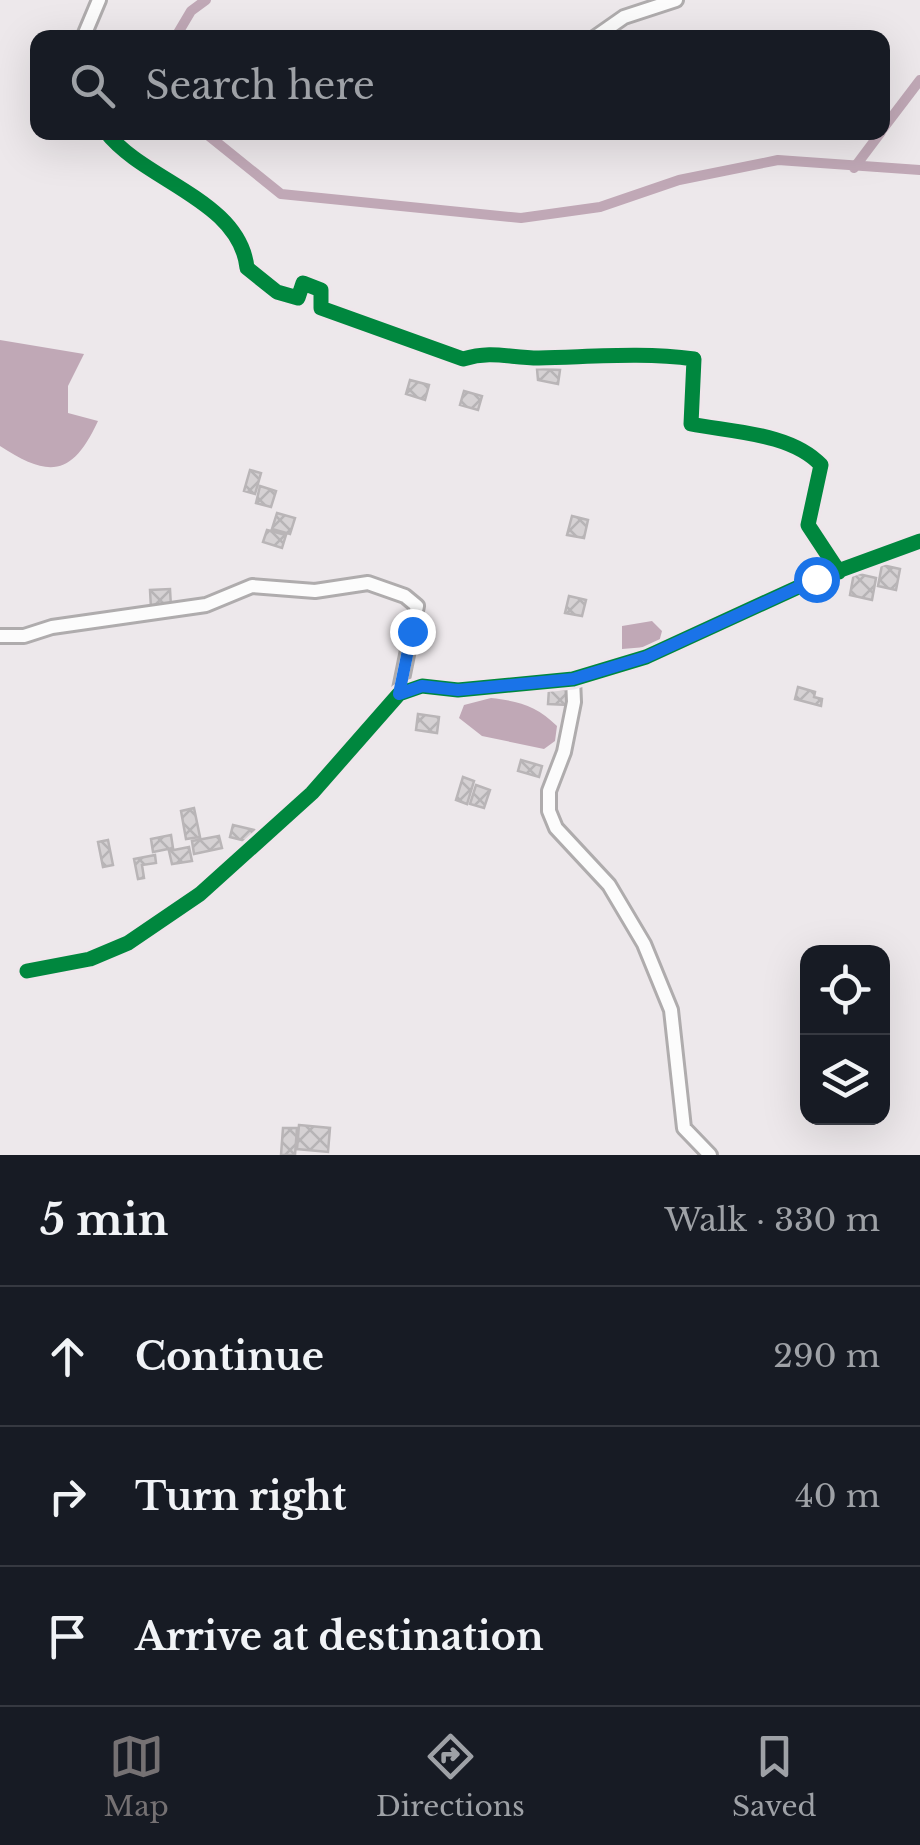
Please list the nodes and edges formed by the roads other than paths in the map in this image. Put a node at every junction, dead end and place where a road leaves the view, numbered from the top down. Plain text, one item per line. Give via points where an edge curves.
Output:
1 (99, 0) edge
2 (676, 0) edge
3 (86, 30) edge
4 (605, 30) edge
5 (114, 140) edge
6 (920, 542) edge
7 (839, 572) junction
8 (0, 636) edge
9 (573, 679) junction
10 (399, 694) junction
11 (27, 971) dead end
12 (710, 1155) edge

1 - 3 street
2 - 4 street
5 - 7 street via 140,166 213,210 245,249 247,268 277,292 298,298 303,283 321,290 321,308 463,359 486,352 694,359 690,424 768,438 810,453 821,465 808,525
6 - 7 street
7 - 9 street via 646,657
8 - 10 street via 206,604 252,586 315,591 368,582 417,606
9 - 10 street via 458,690 422,686
9 - 12 street via 574,702 548,810 556,828 609,885 644,944 670,1010 684,1128
10 - 11 street via 312,793 200,894 128,943 90,959

